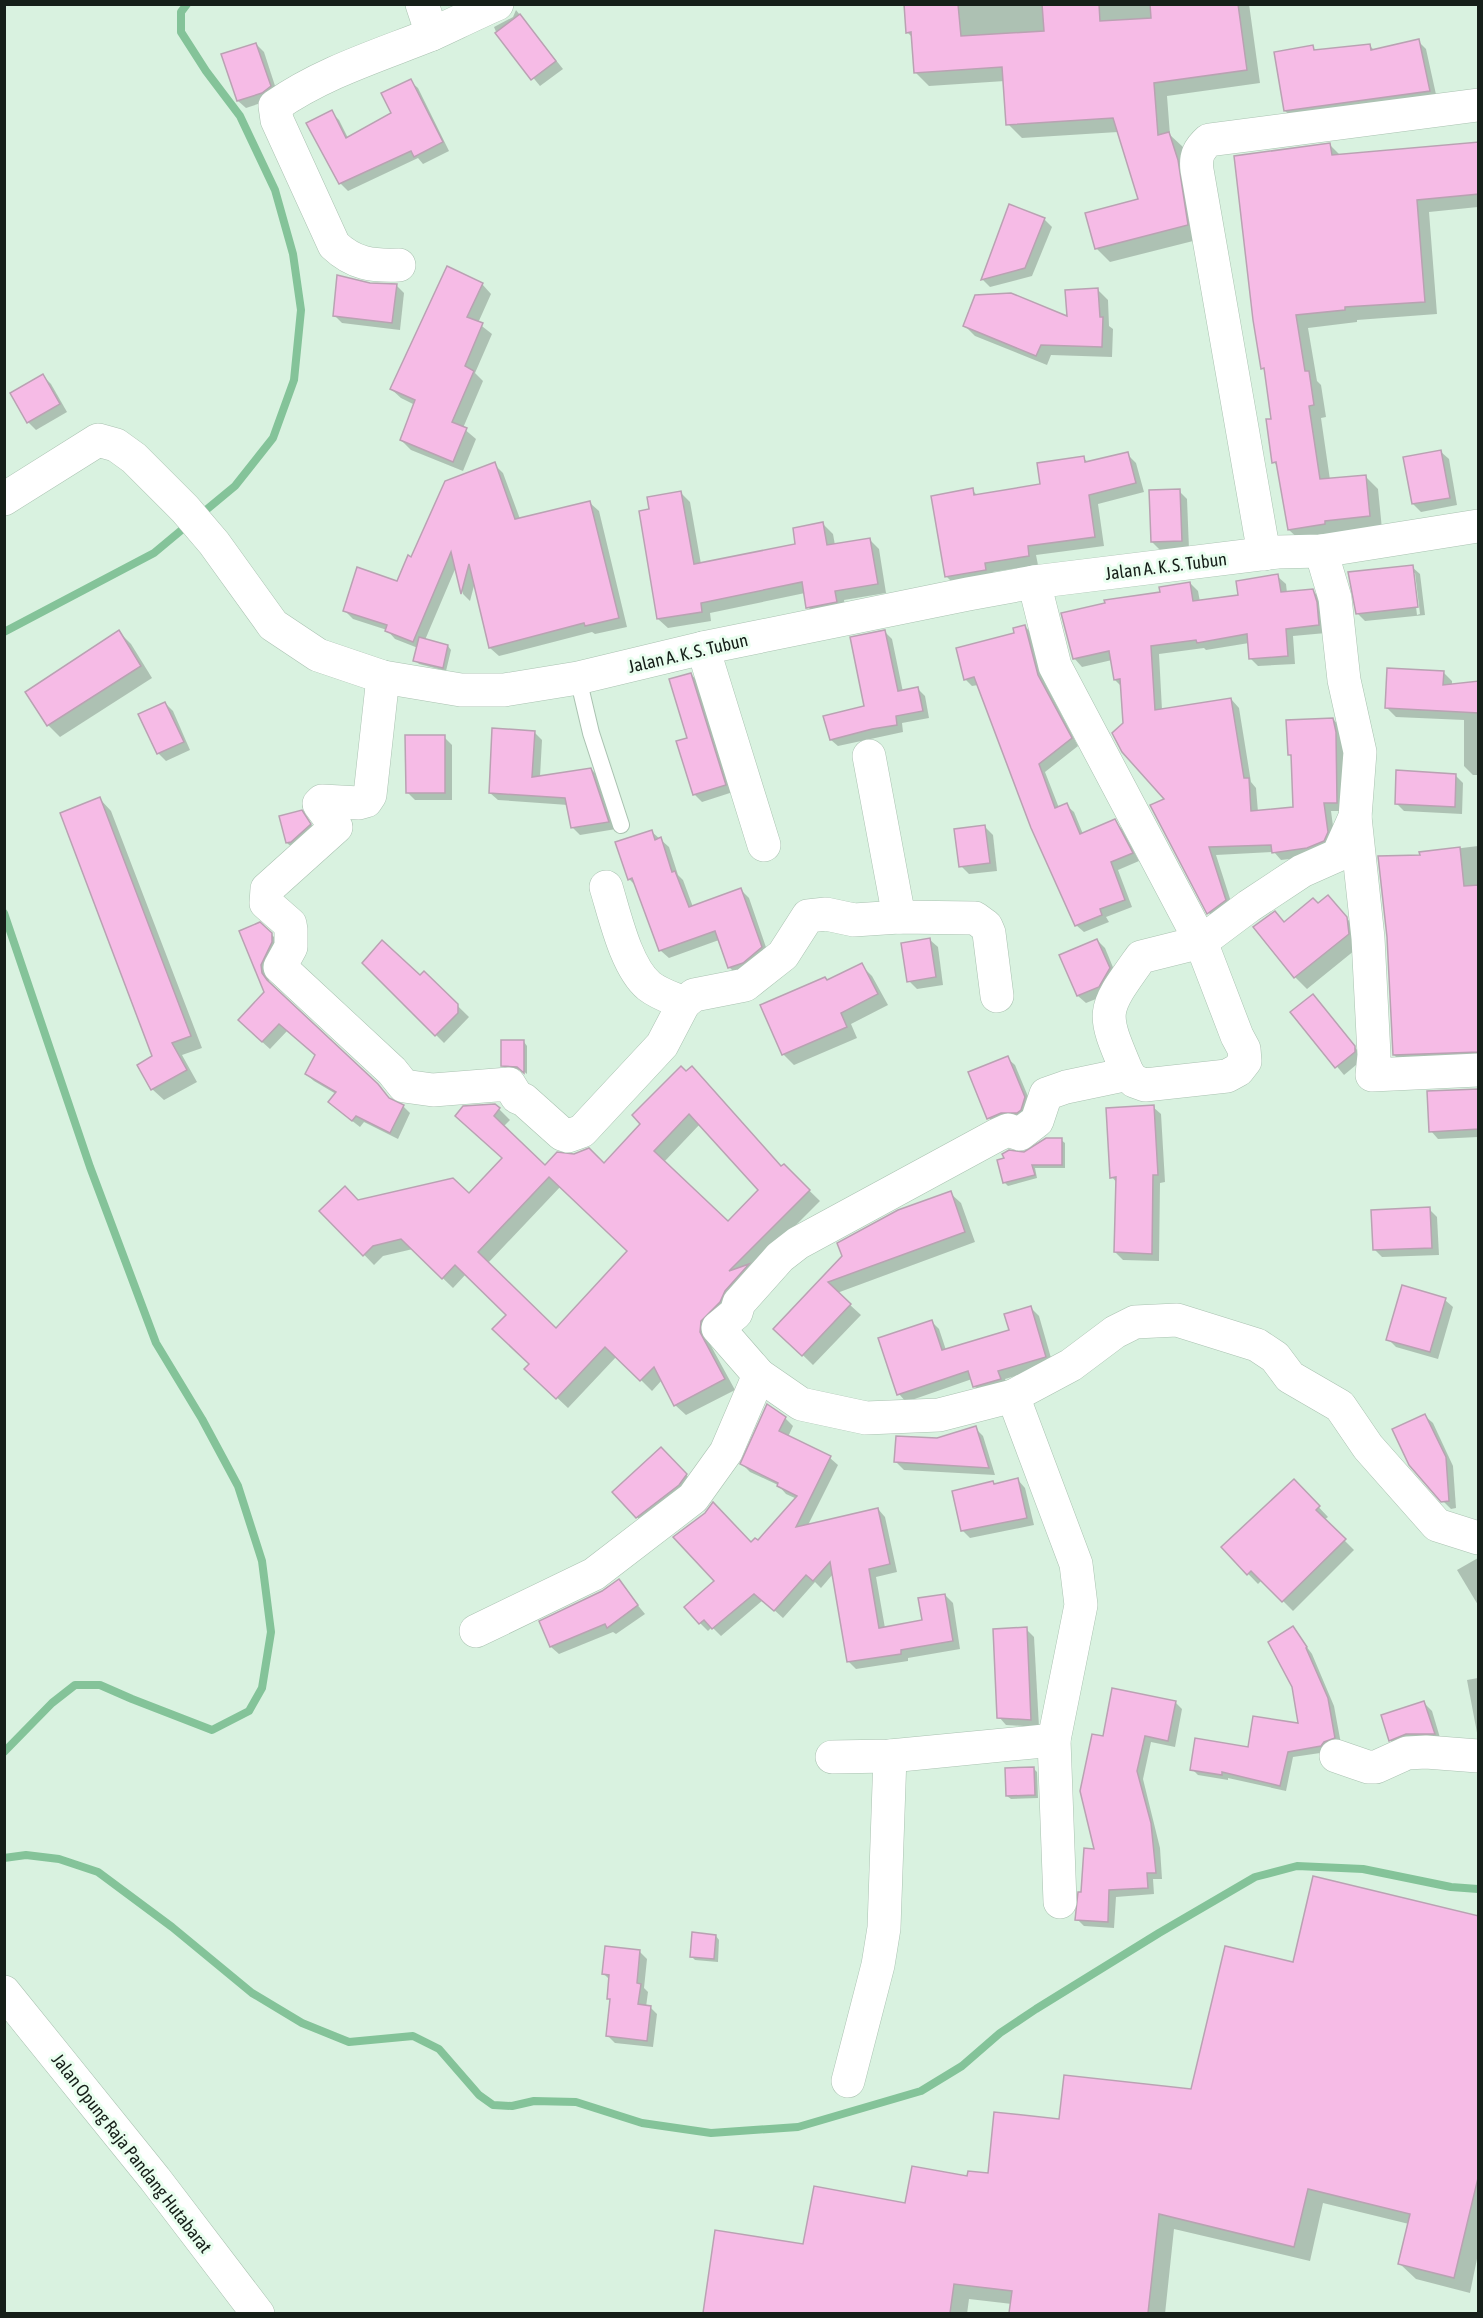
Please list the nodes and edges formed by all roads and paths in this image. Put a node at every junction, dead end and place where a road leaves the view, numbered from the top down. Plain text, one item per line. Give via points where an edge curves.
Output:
1 (497, 4) edge
2 (427, 19) edge
3 (1479, 105) edge
4 (399, 265) dead end
5 (4, 499) edge
6 (1479, 526) edge
7 (1321, 551) junction
8 (1264, 554) junction
9 (1034, 582) junction
10 (703, 648) junction
11 (384, 677) junction
12 (578, 678) junction
13 (869, 756) dead end
14 (1355, 817) junction
15 (621, 825) dead end
16 (764, 845) dead end
17 (606, 887) dead end
18 (899, 917) junction
19 (1201, 942) junction
20 (997, 996) dead end
21 (684, 1003) junction
22 (1479, 1070) edge
23 (1128, 1074) junction
24 (759, 1375) junction
25 (1013, 1396) junction
26 (1479, 1538) edge
27 (476, 1631) dead end
28 (1054, 1740) junction
29 (890, 1756) junction
30 (1336, 1756) dead end
31 (1479, 1756) edge
32 (832, 1757) dead end
33 (1060, 1902) dead end
34 (4, 1992) edge
35 (848, 2081) dead end
36 (258, 2313) edge

1 - 2 street
2 - 4 street via 275,106 277,120 334,245 345,256 367,264
3 - 8 street via 1209,140 1200,148 1197,170
5 - 11 street, Jalan A. K. S. Tubun via 98,440 116,444 185,509 273,626 318,655
6 - 7 street, Jalan A. K. S. Tubun
7 - 8 street, Jalan A. K. S. Tubun
7 - 14 street via 1335,597 1344,680 1360,752
8 - 9 street, Jalan A. K. S. Tubun
9 - 10 street, Jalan A. K. S. Tubun
9 - 19 street via 1055,666
10 - 12 street, Jalan A. K. S. Tubun
10 - 16 street
11 - 12 street, Jalan A. K. S. Tubun via 461,690 504,690
11 - 21 street via 370,795 359,802 322,801 319,804 336,827 267,889 266,903 290,924 291,947 280,967 404,1086 433,1090 509,1084 517,1097 568,1136 582,1131 662,1045
12 - 15 lane
13 - 18 street
14 - 19 street via 1338,855 1302,871
14 - 22 street via 1368,938 1372,1076
17 - 21 street via 627,952 642,979
18 - 20 street via 981,921 989,933
18 - 21 street via 854,920 808,916 783,955 745,985 694,995
19 - 23 street via 1141,957 1112,998 1108,1014 1110,1032
19 - 23 street via 1245,1061 1227,1076 1138,1084
23 - 24 street via 1046,1094 1038,1120 1020,1134 1008,1130 997,1135 798,1243 780,1257 739,1303 736,1313 718,1328
24 - 25 street via 801,1404 866,1418 939,1415
24 - 27 street via 726,1452 693,1498 594,1574
25 - 26 street via 1071,1365 1115,1332 1136,1322 1177,1320 1257,1345 1275,1357 1290,1377 1340,1406 1368,1447 1437,1525
25 - 28 street via 1076,1564 1080,1585 1082,1605
28 - 29 street
28 - 33 street
29 - 32 street
29 - 35 street via 884,1928
30 - 31 street via 1368,1767 1426,1752
34 - 36 street, Jalan Opung Raja Pandang Hutabarat

